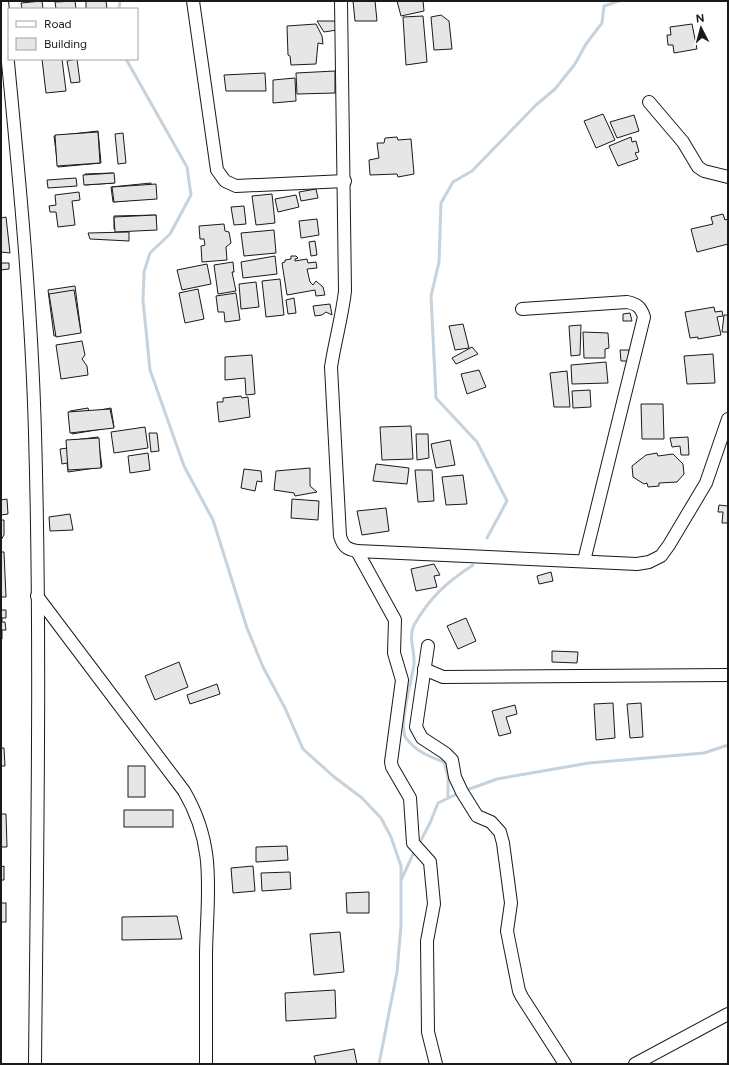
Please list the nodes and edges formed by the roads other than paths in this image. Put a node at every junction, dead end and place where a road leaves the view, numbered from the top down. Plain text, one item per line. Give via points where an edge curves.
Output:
1 (2, 1) edge
2 (193, 1) edge
3 (341, 1) edge
4 (649, 102) dead end
5 (728, 177) edge
6 (345, 180) junction
7 (522, 309) dead end
8 (728, 419) edge
9 (356, 551) junction
10 (584, 561) junction
11 (37, 596) junction
12 (428, 646) dead end
13 (424, 669) junction
14 (728, 674) edge
15 (728, 1014) edge
16 (35, 1064) edge
17 (206, 1064) edge
18 (436, 1064) edge
19 (565, 1064) edge
20 (635, 1064) edge

1 - 11 street via 23,220 35,431
2 - 6 street via 217,170 225,181 236,186
3 - 6 street
4 - 5 street via 683,142 698,167
6 - 9 street via 345,291 331,367 340,536 348,549
7 - 10 street via 627,302 642,309 644,317
8 - 10 street via 706,484 661,556 637,564
9 - 10 street
9 - 18 street via 395,620 394,653 402,680 391,762 410,798 413,843 430,862 434,899 427,941 428,1032
11 - 16 street
11 - 17 street via 184,791 202,827 209,868
12 - 13 street
13 - 14 street via 443,678
13 - 19 street via 416,727 422,738 446,753 452,760 455,777 477,816 491,822 500,832 511,903 507,931 520,991
15 - 20 street

